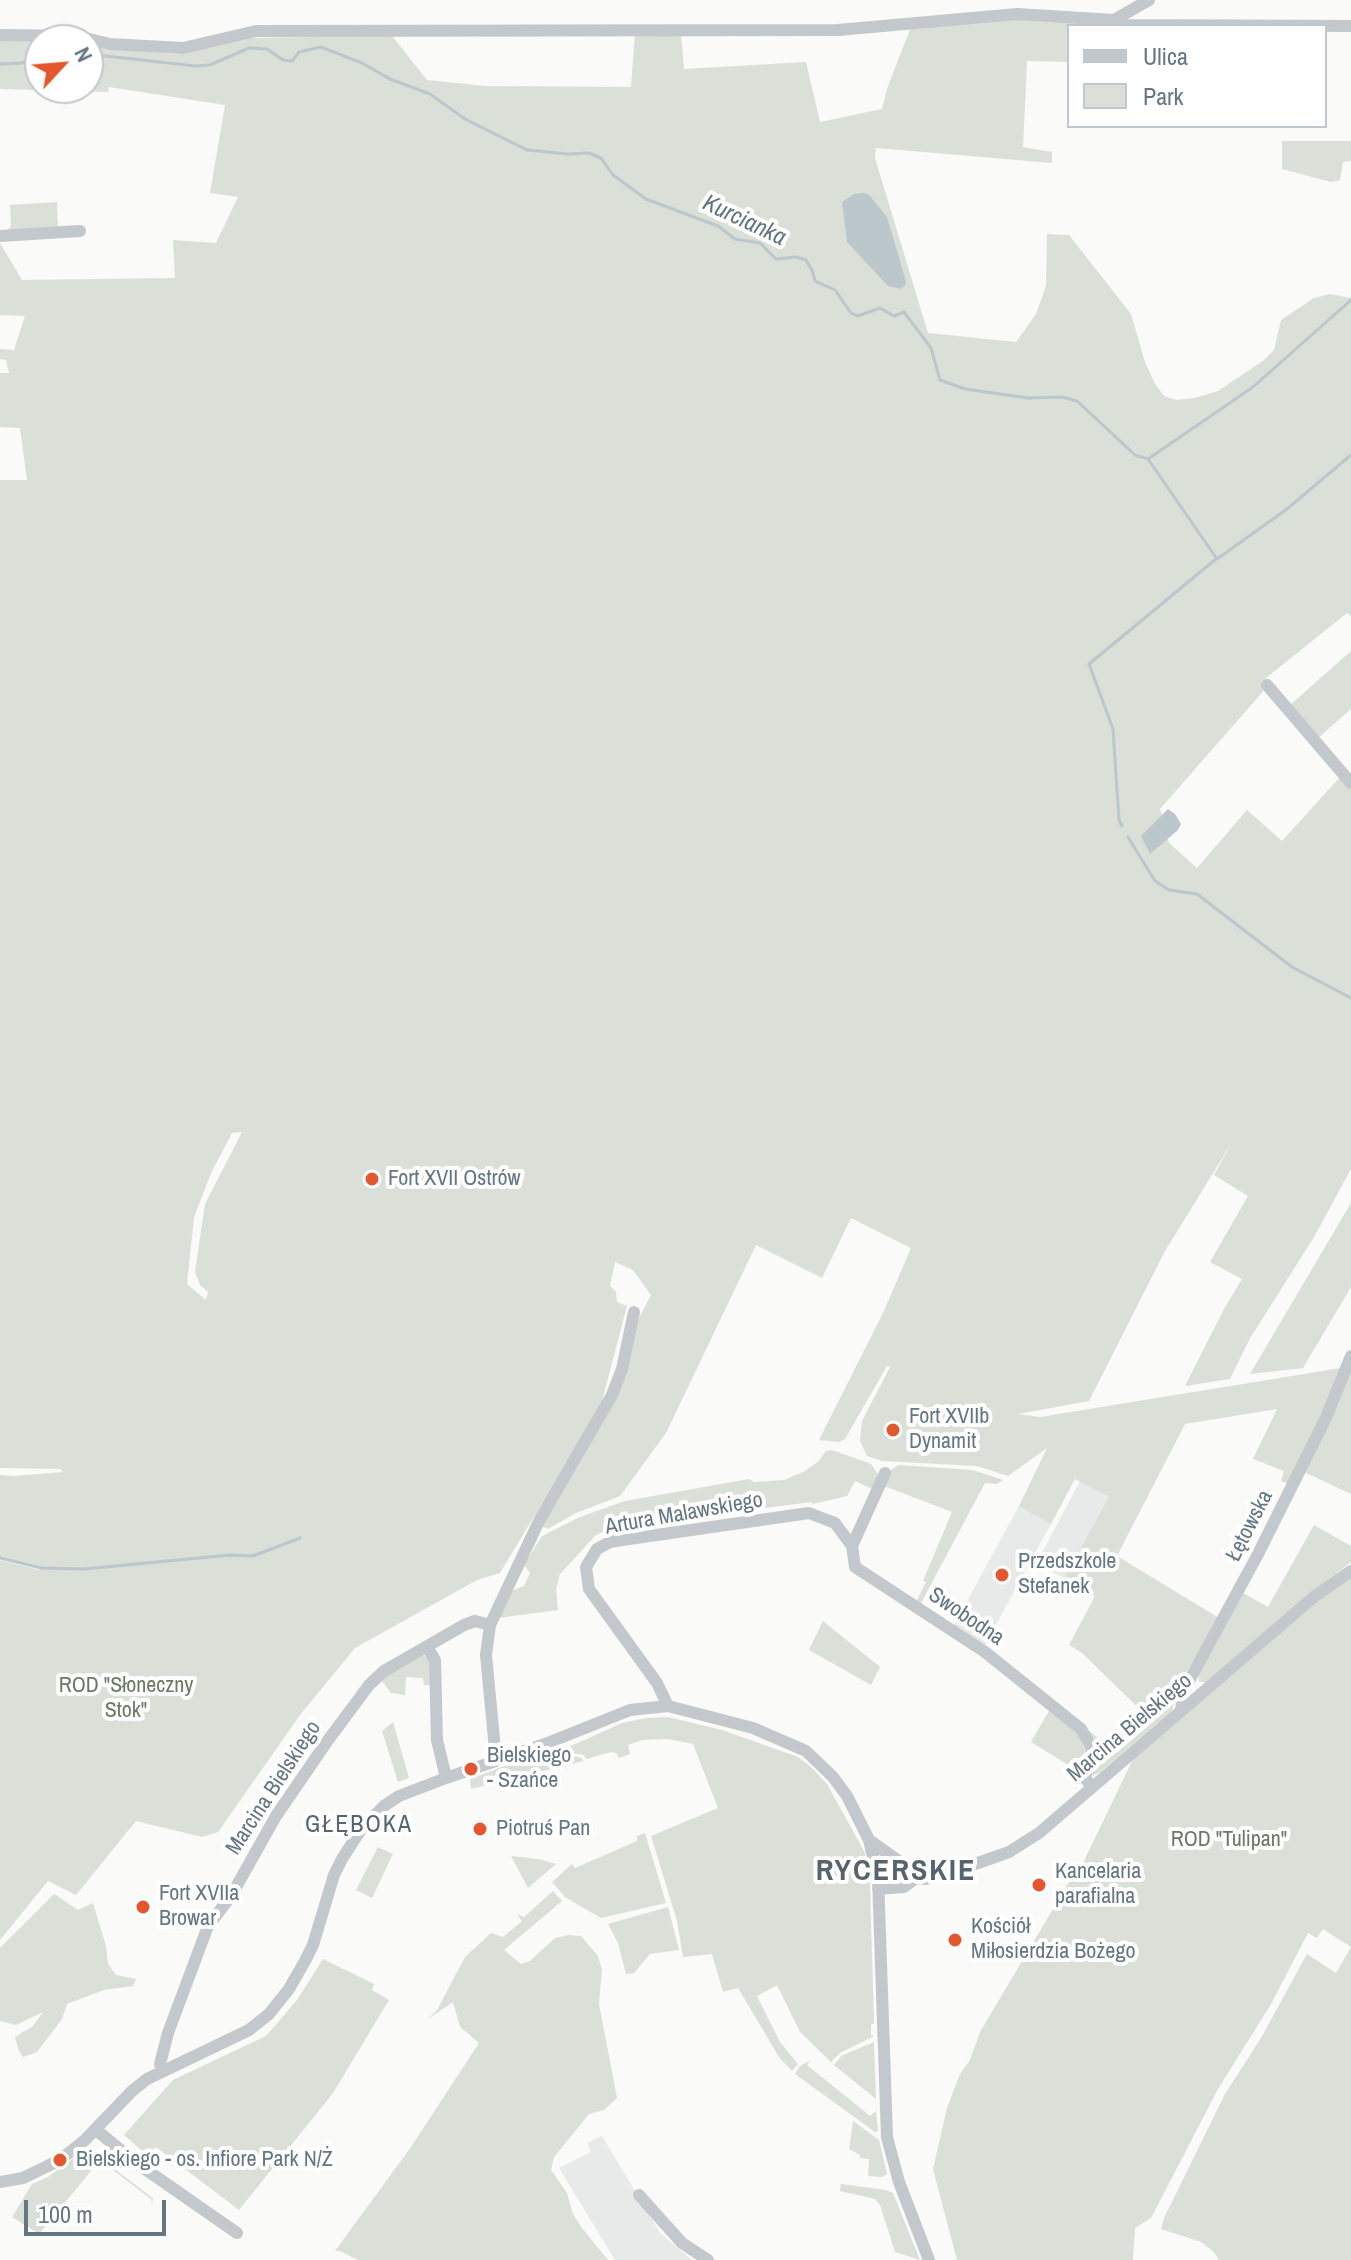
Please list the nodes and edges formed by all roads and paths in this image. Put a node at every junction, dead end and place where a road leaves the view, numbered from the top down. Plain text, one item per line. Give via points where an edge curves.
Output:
1 (1149, 0) edge
2 (1114, 20) junction
3 (1124, 24) edge
4 (1327, 26) edge
5 (1351, 26) edge
6 (0, 35) edge
7 (80, 231) dead end
8 (0, 236) edge
9 (1267, 685) dead end
10 (1351, 783) edge
11 (634, 1312) dead end
12 (1350, 1360) edge
13 (885, 1473) dead end
14 (852, 1546) junction
15 (1351, 1571) edge
16 (490, 1625) junction
17 (427, 1647) junction
18 (668, 1706) junction
19 (1181, 1711) junction
20 (496, 1760) junction
21 (446, 1778) junction
22 (1091, 1786) junction
23 (869, 1840) junction
24 (895, 1858) junction
25 (877, 1869) junction
26 (916, 1878) junction
27 (878, 1889) junction
28 (163, 2070) junction
29 (95, 2129) junction
30 (0, 2182) edge
31 (639, 2195) dead end
32 (237, 2233) dead end
33 (708, 2260) edge
34 (929, 2260) edge

1 - 2 street
2 - 3 street
2 - 6 street via 1017,14 838,30 256,31 183,48 110,44 77,36
4 - 5 street
7 - 8 street
9 - 10 street
11 - 16 street via 612,1395 540,1519
12 - 19 street, Łętowska via 1257,1556 1183,1692
13 - 14 street
14 - 18 street, Artura Malawskiego via 835,1523 809,1513 603,1545 586,1567 589,1589
14 - 22 street, Swobodna via 860,1571 985,1652 1081,1729 1092,1748 1085,1778
15 - 19 street, Marcina Bielskiego
16 - 17 street, Marcina Bielskiego via 475,1621
16 - 20 street via 486,1655
17 - 21 street via 435,1660 437,1740
17 - 28 street, Marcina Bielskiego via 369,1685 281,1808 208,1926 168,2033
18 - 20 street via 630,1710
18 - 23 street via 753,1728 806,1751 847,1796
19 - 22 street, Marcina Bielskiego
20 - 21 street
21 - 28 street via 399,1796 360,1831 334,1875 313,1945 269,2014 249,2030
22 - 26 street, Marcina Bielskiego via 1043,1830 1009,1852 939,1876
23 - 24 street
23 - 25 street
24 - 25 street
24 - 26 street
25 - 27 street
26 - 27 street, Marcina Bielskiego via 904,1887
27 - 34 street via 887,2137
28 - 29 street via 132,2091
29 - 30 street via 49,2166
29 - 32 street
31 - 33 street via 682,2243

